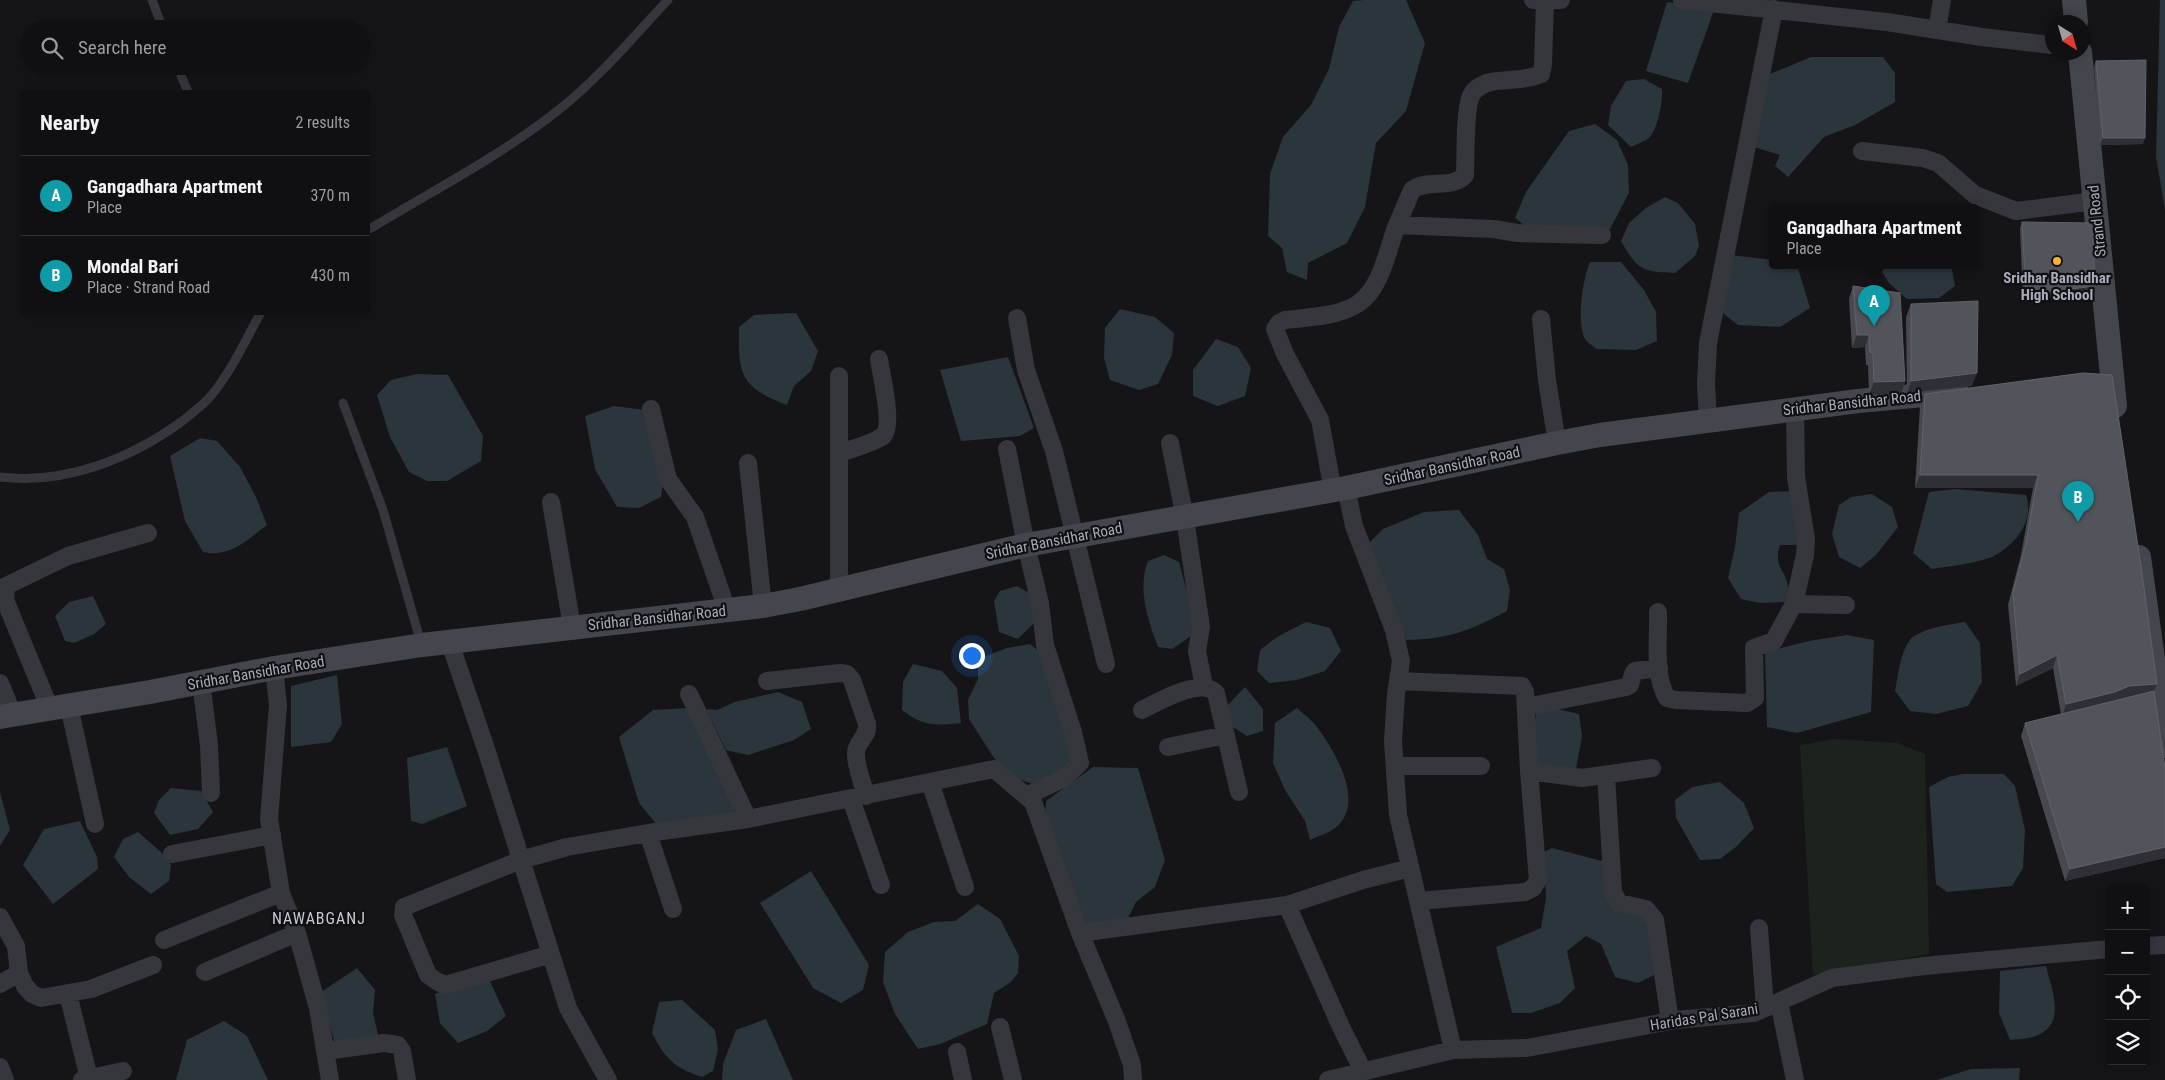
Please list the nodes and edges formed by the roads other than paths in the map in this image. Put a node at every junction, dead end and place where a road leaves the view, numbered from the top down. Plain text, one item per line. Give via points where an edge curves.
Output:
1 (152, 0) edge
2 (668, 0) edge
3 (1533, 0) edge
4 (1561, 0) edge
5 (1682, 0) edge
6 (1942, 0) edge
7 (2074, 0) edge
8 (1545, 1) edge
9 (1772, 6) edge
10 (1820, 8) edge
11 (2075, 15) edge
12 (160, 20) edge
13 (1937, 30) junction
14 (2045, 45) edge
15 (2081, 60) edge
16 (181, 75) edge
17 (187, 90) edge
18 (1862, 151) dead end
19 (2095, 201) junction
20 (1397, 224) junction
21 (370, 229) edge
22 (1602, 235) dead end
23 (259, 315) edge
24 (1017, 318) dead end
25 (1541, 319) dead end
26 (879, 359) dead end
27 (838, 376) dead end
28 (1982, 390) edge
29 (343, 403) dead end
30 (651, 409) dead end
31 (1795, 409) junction
32 (1708, 421) junction
33 (2119, 428) edge
34 (1170, 443) dead end
35 (1557, 443) junction
36 (1007, 449) dead end
37 (840, 453) junction
38 (748, 462) dead end
39 (0, 477) edge
40 (1339, 489) junction
41 (551, 502) dead end
42 (1184, 518) junction
43 (148, 533) dead end
44 (2136, 534) edge
45 (1074, 536) junction
46 (1026, 545) junction
47 (839, 591) junction
48 (1794, 604) junction
49 (1846, 605) dead end
50 (763, 606) junction
51 (727, 610) junction
52 (1658, 612) dead end
53 (572, 627) junction
54 (450, 643) junction
55 (422, 645) junction
56 (1106, 664) dead end
57 (274, 668) junction
58 (1659, 668) junction
59 (768, 681) dead end
60 (1398, 681) junction
61 (200, 682) junction
62 (0, 683) edge
63 (1204, 686) junction
64 (689, 694) dead end
65 (60, 707) junction
66 (1526, 707) junction
67 (1142, 710) dead end
68 (7, 716) edge
69 (1226, 735) junction
70 (2165, 746) edge
71 (1168, 748) dead end
72 (1395, 766) junction
73 (1481, 766) dead end
74 (1652, 768) dead end
75 (1528, 770) junction
76 (1606, 775) junction
77 (930, 782) junction
78 (1239, 792) dead end
79 (211, 794) dead end
80 (1026, 796) junction
81 (858, 797) junction
82 (748, 819) junction
83 (96, 824) dead end
84 (648, 833) junction
85 (272, 835) junction
86 (172, 854) dead end
87 (521, 860) junction
88 (1410, 868) junction
89 (881, 885) dead end
90 (964, 887) dead end
91 (281, 893) junction
92 (1418, 901) junction
93 (1287, 905) junction
94 (673, 908) dead end
95 (0, 917) edge
96 (1759, 928) dead end
97 (296, 933) junction
98 (1080, 933) junction
99 (164, 940) dead end
100 (2165, 945) edge
101 (2150, 946) edge
102 (2105, 949) edge
103 (551, 954) junction
104 (153, 966) dead end
105 (19, 972) junction
106 (205, 972) dead end
107 (0, 984) edge
108 (68, 994) junction
109 (1772, 1005) junction
110 (1670, 1021) junction
111 (1000, 1027) dead end
112 (1453, 1050) junction
113 (325, 1051) junction
114 (957, 1052) dead end
115 (0, 1067) edge
116 (123, 1071) dead end
117 (1363, 1071) junction
118 (86, 1079) edge
119 (5, 1080) edge
120 (330, 1080) edge
121 (407, 1080) edge
122 (608, 1080) edge
123 (963, 1080) edge
124 (1013, 1080) edge
125 (1133, 1080) edge
126 (1328, 1080) edge
127 (1795, 1080) edge

1 - 12 lane
2 - 21 lane via 562,107 498,152
3 - 8 street
4 - 8 street
5 - 9 street
6 - 13 street
7 - 11 street
8 - 20 street via 1540,74 1489,82 1472,94 1465,175 1454,183 1417,186 1412,190
9 - 10 street
9 - 32 street via 1708,343
10 - 13 street
13 - 14 street
15 - 19 street, Strand Road
16 - 17 lane
18 - 19 street via 1938,163 1975,195 2016,212
19 - 33 street, Strand Road via 2106,303 2103,381
20 - 22 street via 1518,233
20 - 40 street via 1379,277 1358,304 1333,313 1285,320 1275,328 1320,420
23 - 39 lane via 226,376 209,398 170,430 136,450 91,467 40,477
24 - 45 street via 1026,370 1054,452
25 - 35 street
26 - 37 street via 888,430 882,437
27 - 37 street
28 - 31 street, Sridhar Bansidhar Road
29 - 55 lane via 383,510
30 - 51 street via 668,479 695,517
31 - 32 street, Sridhar Bansidhar Road
31 - 48 street via 1796,477 1806,539
32 - 35 street, Sridhar Bansidhar Road
34 - 42 street
35 - 40 street, Sridhar Bansidhar Road
36 - 46 street
37 - 47 street
38 - 50 street
40 - 42 street, Sridhar Bansidhar Road
40 - 60 street via 1394,630 1401,660
41 - 53 street
42 - 45 street, Sridhar Bansidhar Road
42 - 63 street via 1201,627 1198,651
43 - 65 street via 68,556 6,586 5,600
44 - 70 street
45 - 46 street, Sridhar Bansidhar Road
45 - 56 street
46 - 47 street, Sridhar Bansidhar Road
46 - 80 street via 1040,603 1045,645 1080,763 1064,778
47 - 50 street, Sridhar Bansidhar Road
48 - 49 street
48 - 58 street via 1774,641 1754,648 1755,698 1750,702 1667,698
50 - 51 street, Sridhar Bansidhar Road
51 - 53 street, Sridhar Bansidhar Road
52 - 58 street
53 - 54 street, Sridhar Bansidhar Road
54 - 55 street, Sridhar Bansidhar Road
54 - 87 street
55 - 57 street, Sridhar Bansidhar Road
57 - 61 street, Sridhar Bansidhar Road
57 - 85 street via 278,705 269,819
58 - 66 street via 1635,672 1626,687
59 - 81 street via 840,673 847,674 852,680 868,731 856,752
60 - 66 street via 1522,686
60 - 72 street via 1393,741
61 - 65 street, Sridhar Bansidhar Road
61 - 79 street via 209,745
62 - 68 street
63 - 67 street via 1169,696
63 - 69 street via 1216,693
64 - 82 street
65 - 68 street, Sridhar Bansidhar Road
65 - 83 street
66 - 75 street
69 - 71 street
69 - 78 street
72 - 73 street
72 - 88 street via 1398,815
74 - 76 street
75 - 76 street via 1582,778
75 - 92 street via 1538,880 1533,888 1525,892
76 - 110 street via 1613,892 1619,903 1646,909 1655,920
77 - 80 street via 994,769
77 - 81 street
77 - 90 street
80 - 98 street via 1033,802
81 - 82 street
81 - 89 street
82 - 84 street
84 - 87 street via 567,847
84 - 94 street
85 - 86 street
85 - 91 street
87 - 103 street
87 - 103 street via 413,902 404,908 403,915 428,975 446,985
88 - 92 street
88 - 93 street
91 - 97 street
91 - 99 street
92 - 112 street
93 - 98 street
93 - 117 street
95 - 105 street via 16,946
96 - 109 street
97 - 106 street
97 - 113 street via 318,1008
98 - 125 street via 1116,1019 1132,1065
100 - 101 street
102 - 109 street, Haridas Pal Sarani via 1832,978
103 - 122 street via 568,1008
104 - 108 street
105 - 107 street
105 - 108 street via 32,994 41,998
108 - 118 street
109 - 110 street, Haridas Pal Sarani via 1754,1013
109 - 127 street
110 - 112 street, Haridas Pal Sarani via 1527,1048
111 - 124 street
112 - 117 street, Haridas Pal Sarani
113 - 120 street
113 - 121 street via 384,1043 398,1045
114 - 123 street
115 - 119 street
116 - 118 street
117 - 126 street, Haridas Pal Sarani

